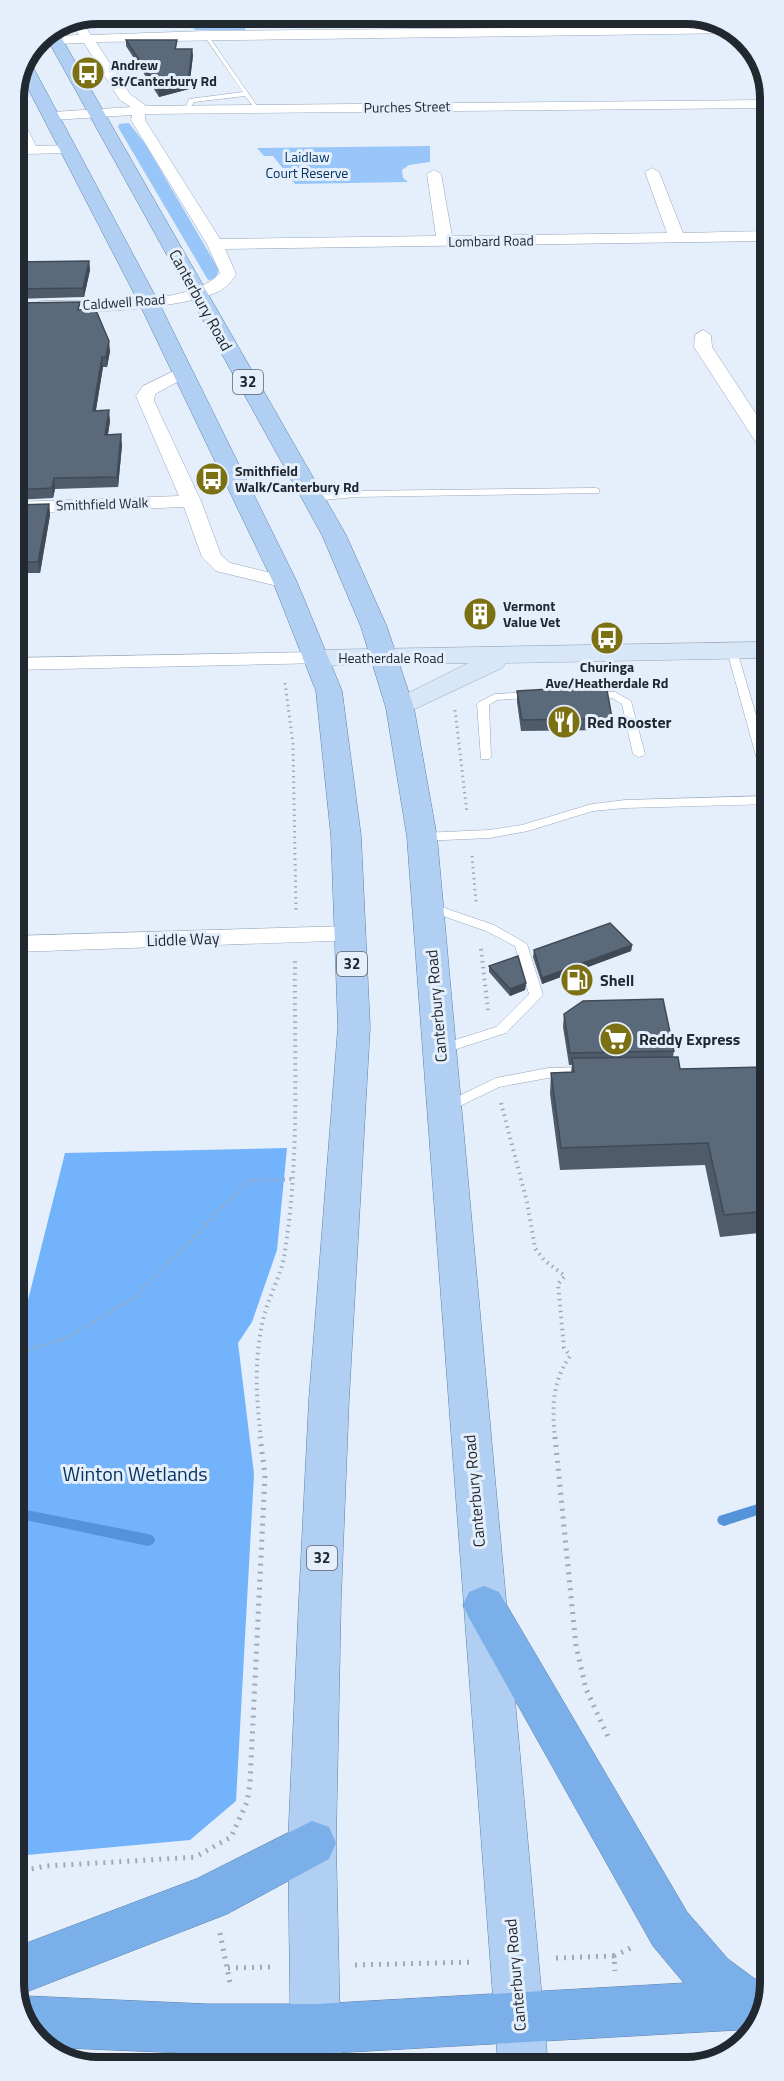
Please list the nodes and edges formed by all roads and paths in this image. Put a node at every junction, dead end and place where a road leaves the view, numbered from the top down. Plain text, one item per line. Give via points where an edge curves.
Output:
1 (80, 27) edge
2 (713, 29) edge
3 (205, 35) junction
4 (58, 36) edge
5 (87, 37) junction
6 (54, 38) edge
7 (29, 74) edge
8 (247, 94) junction
9 (760, 103) edge
10 (258, 109) junction
11 (140, 110) junction
12 (186, 110) junction
13 (98, 113) junction
14 (53, 116) junction
15 (24, 137) edge
16 (68, 150) junction
17 (652, 172) dead end
18 (434, 174) dead end
19 (760, 236) edge
20 (677, 238) junction
21 (445, 242) junction
22 (215, 244) junction
23 (198, 295) junction
24 (148, 303) junction
25 (25, 306) edge
26 (704, 335) dead end
27 (182, 372) junction
28 (760, 434) edge
29 (596, 491) dead end
30 (314, 498) junction
31 (191, 501) junction
32 (24, 508) edge
33 (285, 582) junction
34 (760, 650) edge
35 (732, 651) junction
36 (509, 656) junction
37 (315, 658) junction
38 (384, 658) junction
39 (24, 664) edge
40 (285, 683) dead end
41 (572, 694) edge
42 (550, 695) edge
43 (454, 700) dead end
44 (400, 708) junction
45 (760, 749) edge
46 (639, 754) dead end
47 (485, 757) dead end
48 (760, 800) edge
49 (470, 835) junction
50 (422, 837) junction
51 (427, 906) junction
52 (296, 915) dead end
53 (478, 924) junction
54 (350, 934) junction
55 (24, 944) edge
56 (296, 956) dead end
57 (491, 1034) junction
58 (441, 1049) junction
59 (607, 1071) edge
60 (496, 1083) junction
61 (445, 1108) junction
62 (293, 1179) junction
63 (24, 1350) edge
64 (484, 1605) junction
65 (610, 1741) dead end
66 (312, 1843) junction
67 (199, 1855) dead end
68 (670, 1929) junction
69 (614, 1956) junction
70 (514, 1959) junction
71 (315, 1966) junction
72 (228, 1968) dead end
73 (24, 1969) edge
74 (756, 2005) edge
75 (609, 2011) junction
76 (35, 2021) edge
77 (521, 2042) edge
78 (316, 2048) edge
79 (592, 2057) edge

1 - 5 street
2 - 3 street via 369,28
3 - 5 street
3 - 8 lane
4 - 5 street
5 - 11 street via 125,97 139,105
6 - 13 main road, Canterbury Road / 32
7 - 14 main road, 32
8 - 10 lane
8 - 12 lane via 191,100
9 - 10 street, Purches Street
10 - 12 street, Purches Street
11 - 12 street, Purches Street
11 - 13 street, Purches Street
11 - 22 street via 138,120
13 - 14 street, Purches Street
13 - 23 main road, Canterbury Road / 32
14 - 16 main road, 32
15 - 16 street via 31,151
16 - 24 main road, 32
17 - 20 street
18 - 21 street
19 - 20 street, Lombard Road
20 - 21 street, Lombard Road
21 - 22 street, Lombard Road
22 - 23 street, Caldwell Road via 228,274 222,285
23 - 24 street, Caldwell Road
23 - 30 main road, Canterbury Road / 32
24 - 25 street, Caldwell Road
24 - 27 main road, 32
26 - 28 street via 703,347
27 - 31 street via 145,396
27 - 33 main road, 32
29 - 30 lane
30 - 38 main road, Canterbury Road / 32 via 334,535
31 - 32 street, Smithfield Walk
31 - 33 street via 212,557 223,567
33 - 37 main road, 32
34 - 35 main road, Heatherdale Road
35 - 36 main road, Heatherdale Road
35 - 45 lane
36 - 38 main road, Heatherdale Road
36 - 44 main road via 445,683
37 - 38 main road, Heatherdale Road
37 - 39 street, Heatherdale Road
37 - 54 main road, 32 via 329,691 339,761
38 - 44 main road, Canterbury Road / 32
40 - 52 path via 293,744
41 - 46 lane via 606,693 622,698 627,703
42 - 47 lane via 507,695 483,704
43 - 49 path
44 - 50 main road, Canterbury Road / 32
48 - 49 lane via 625,804 592,808 524,828
49 - 50 lane
49 - 53 path
50 - 51 main road, Canterbury Road / 32
51 - 53 lane
51 - 58 main road, Canterbury Road / 32
53 - 57 path
53 - 57 lane via 521,944 536,995 501,1030
54 - 55 street, Liddle Way
54 - 66 main road, 32 via 354,1027 329,1411
56 - 62 path
57 - 58 lane
58 - 61 main road, Canterbury Road / 32
59 - 60 lane via 548,1073
60 - 61 lane
60 - 65 path via 535,1248 565,1276 558,1284 564,1348 570,1356 554,1389 554,1432 576,1646 586,1689
61 - 64 main road, Canterbury Road / 32
62 - 63 path via 248,1181 136,1296 65,1339
62 - 67 path via 285,1254 263,1319 256,1364 256,1399 266,1475 250,1783 247,1802 231,1837
64 - 68 highway
64 - 70 main road, Canterbury Road / 32
66 - 71 main road, 32
66 - 73 highway via 210,1897
68 - 69 path
68 - 74 highway via 711,1976
69 - 70 path
69 - 75 path via 616,1981
70 - 71 path
70 - 77 main road, Canterbury Road / 32
71 - 72 path
71 - 78 main road, 32
74 - 75 highway
75 - 77 highway
75 - 79 path via 602,2044
76 - 78 highway via 230,2030
77 - 78 highway

